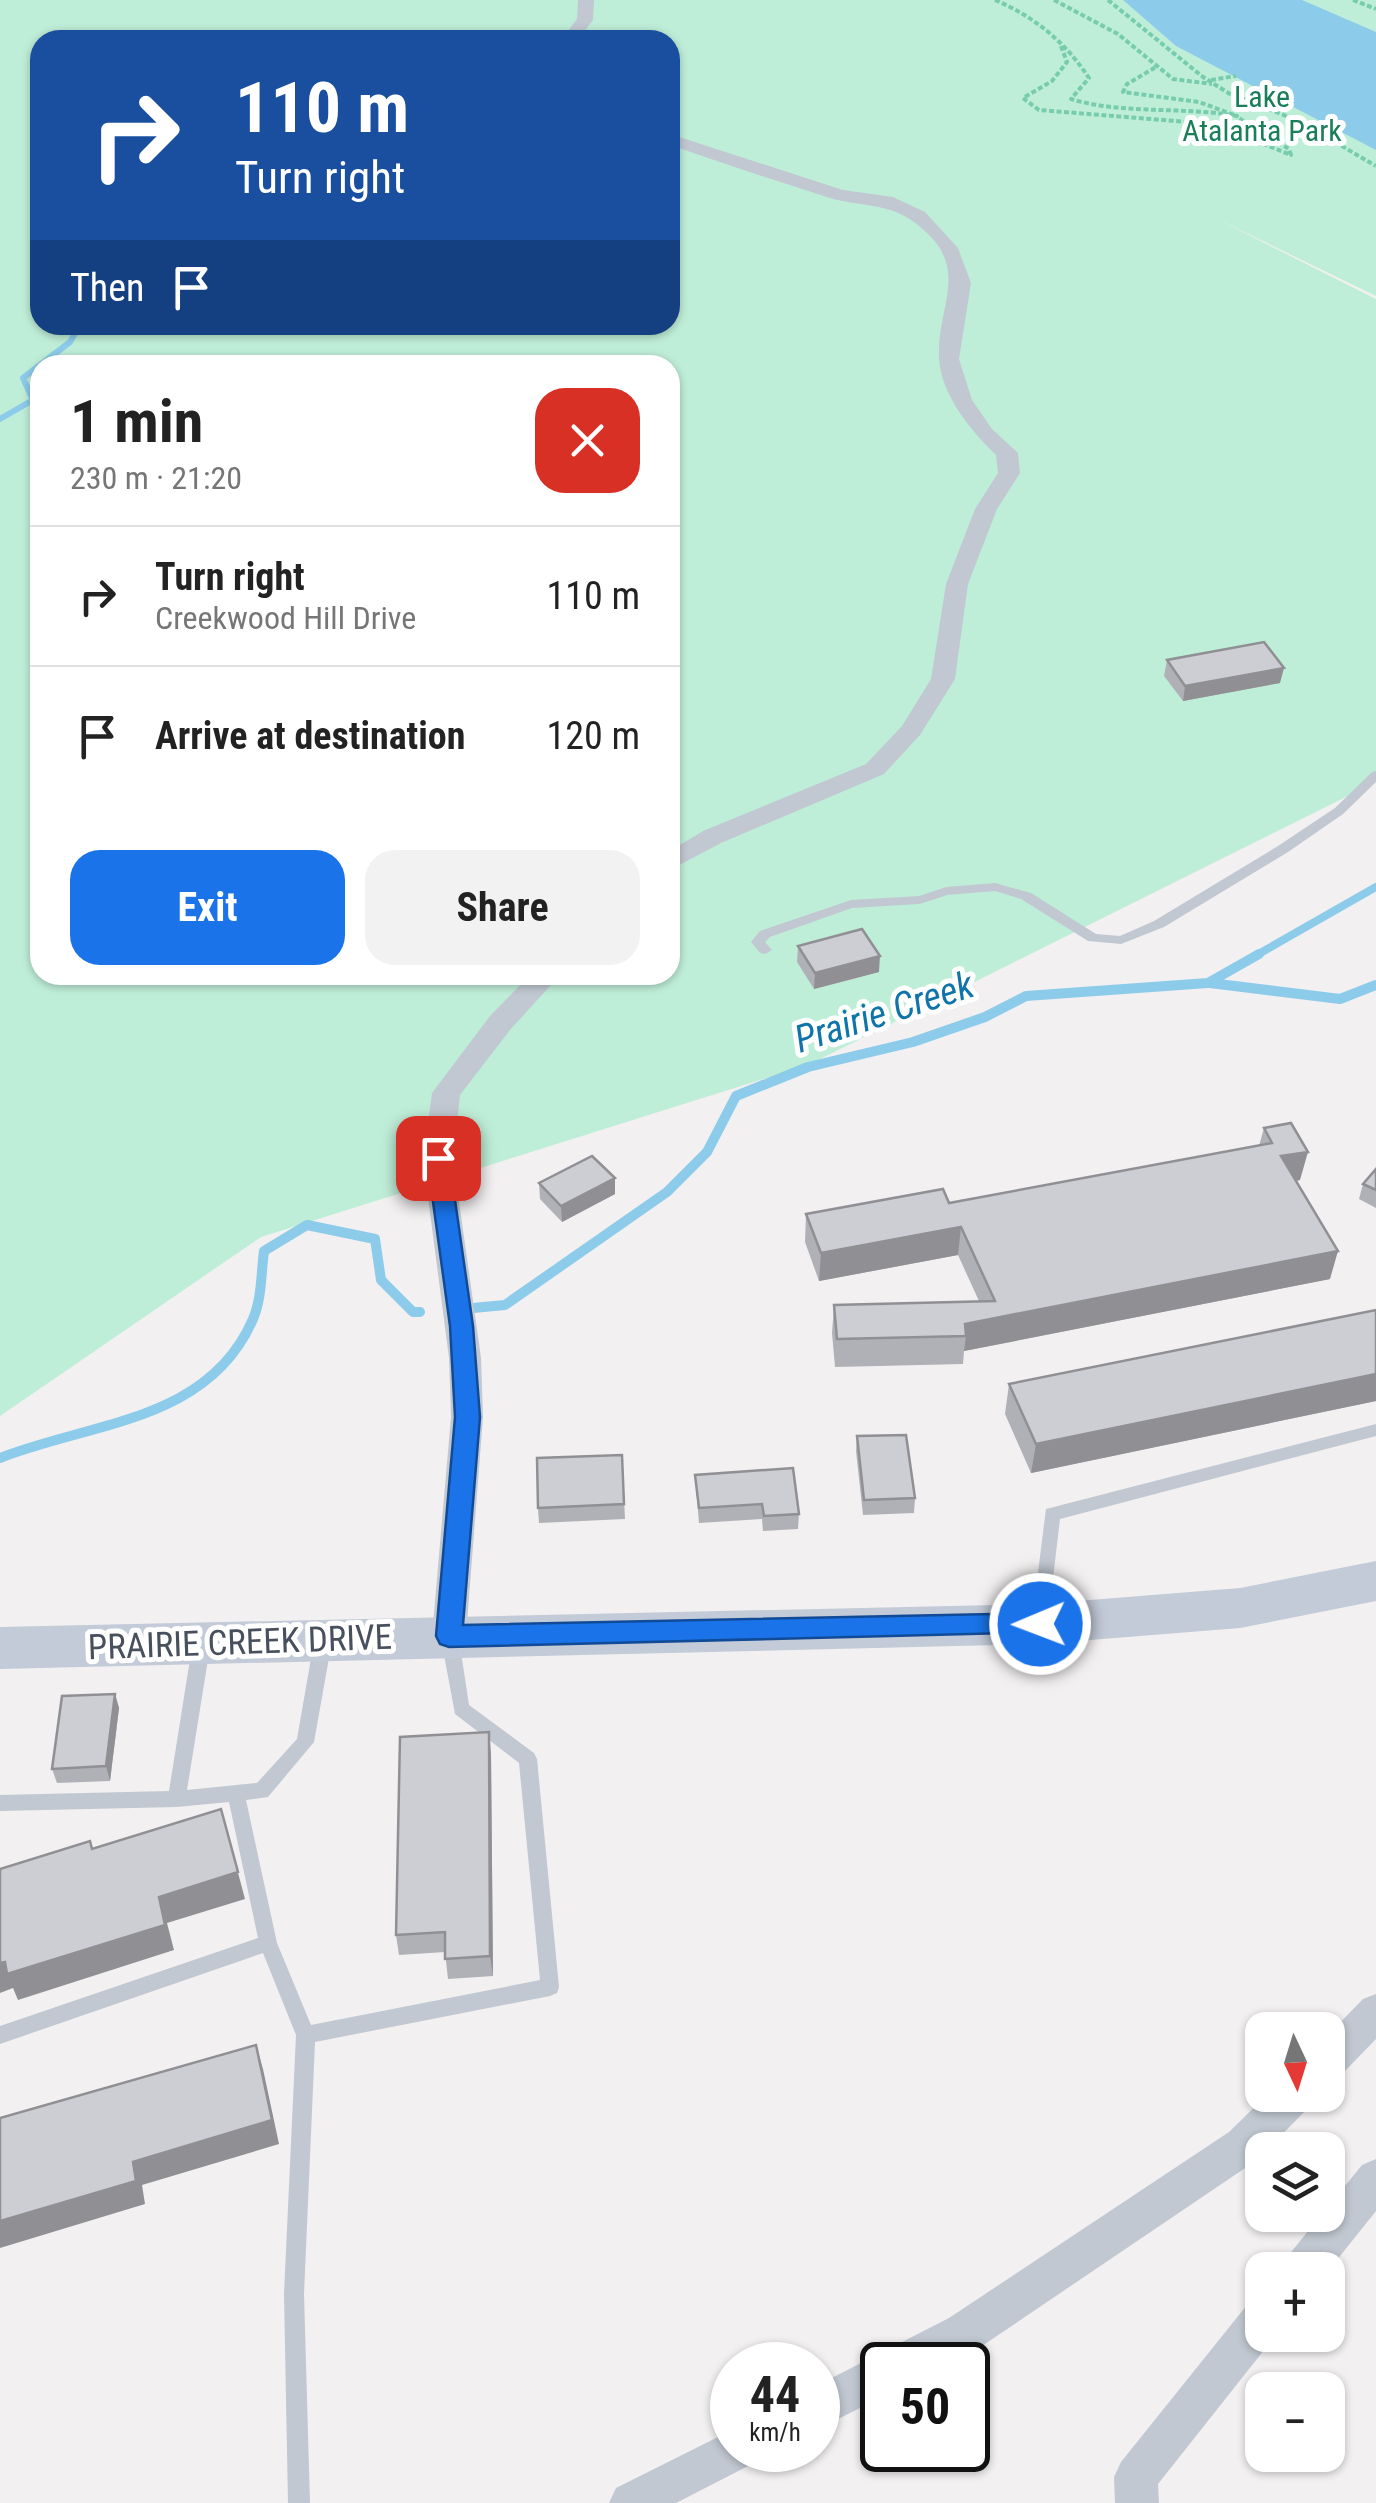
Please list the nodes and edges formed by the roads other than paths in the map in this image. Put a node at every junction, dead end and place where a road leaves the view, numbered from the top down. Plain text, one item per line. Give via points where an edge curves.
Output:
1 (586, 0) edge
2 (578, 30) edge
3 (680, 141) edge
4 (1376, 775) edge
5 (680, 856) edge
6 (765, 950) dead end
7 (536, 985) edge
8 (1376, 1430) edge
9 (1376, 1581) edge
10 (1040, 1624) junction
11 (449, 1636) junction
12 (323, 1640) junction
13 (202, 1643) junction
14 (0, 1648) edge
15 (236, 1794) junction
16 (177, 1799) junction
17 (0, 1804) edge
18 (268, 1942) junction
19 (1376, 2012) edge
20 (306, 2035) junction
21 (0, 2036) edge
22 (1345, 2044) edge
23 (1277, 2112) edge
24 (1376, 2179) edge
25 (1317, 2252) edge
26 (1245, 2341) edge
27 (946, 2342) edge
28 (710, 2462) edge
29 (299, 2503) edge
30 (631, 2503) edge
31 (1137, 2503) edge

1 - 2 street via 586,20
3 - 5 street via 918,216 948,248 961,283 948,359 962,400 1007,453 1009,473 986,509 957,584 943,679 911,730 875,769
4 - 6 lane via 1339,811 1283,849 1159,924 1120,940 1094,938 1026,896 995,887 851,904 765,934 758,942
7 - 11 street via 446,1093 438,1158 468,1417
8 - 10 lane via 1052,1514
9 - 10 main road, PRAIRIE CREEK DRIVE via 1240,1608
10 - 11 main road, PRAIRIE CREEK DRIVE
11 - 12 main road, PRAIRIE CREEK DRIVE
11 - 20 lane via 461,1710 528,1759 550,1988
12 - 13 main road, PRAIRIE CREEK DRIVE
12 - 15 lane via 304,1742 262,1791
13 - 14 main road, PRAIRIE CREEK DRIVE
13 - 16 lane
15 - 16 lane
15 - 18 lane
16 - 17 lane
18 - 20 lane
18 - 21 lane
19 - 22 street
20 - 29 lane via 294,2294
23 - 27 street via 1243,2146
24 - 25 street
26 - 31 street via 1136,2476
28 - 30 street

